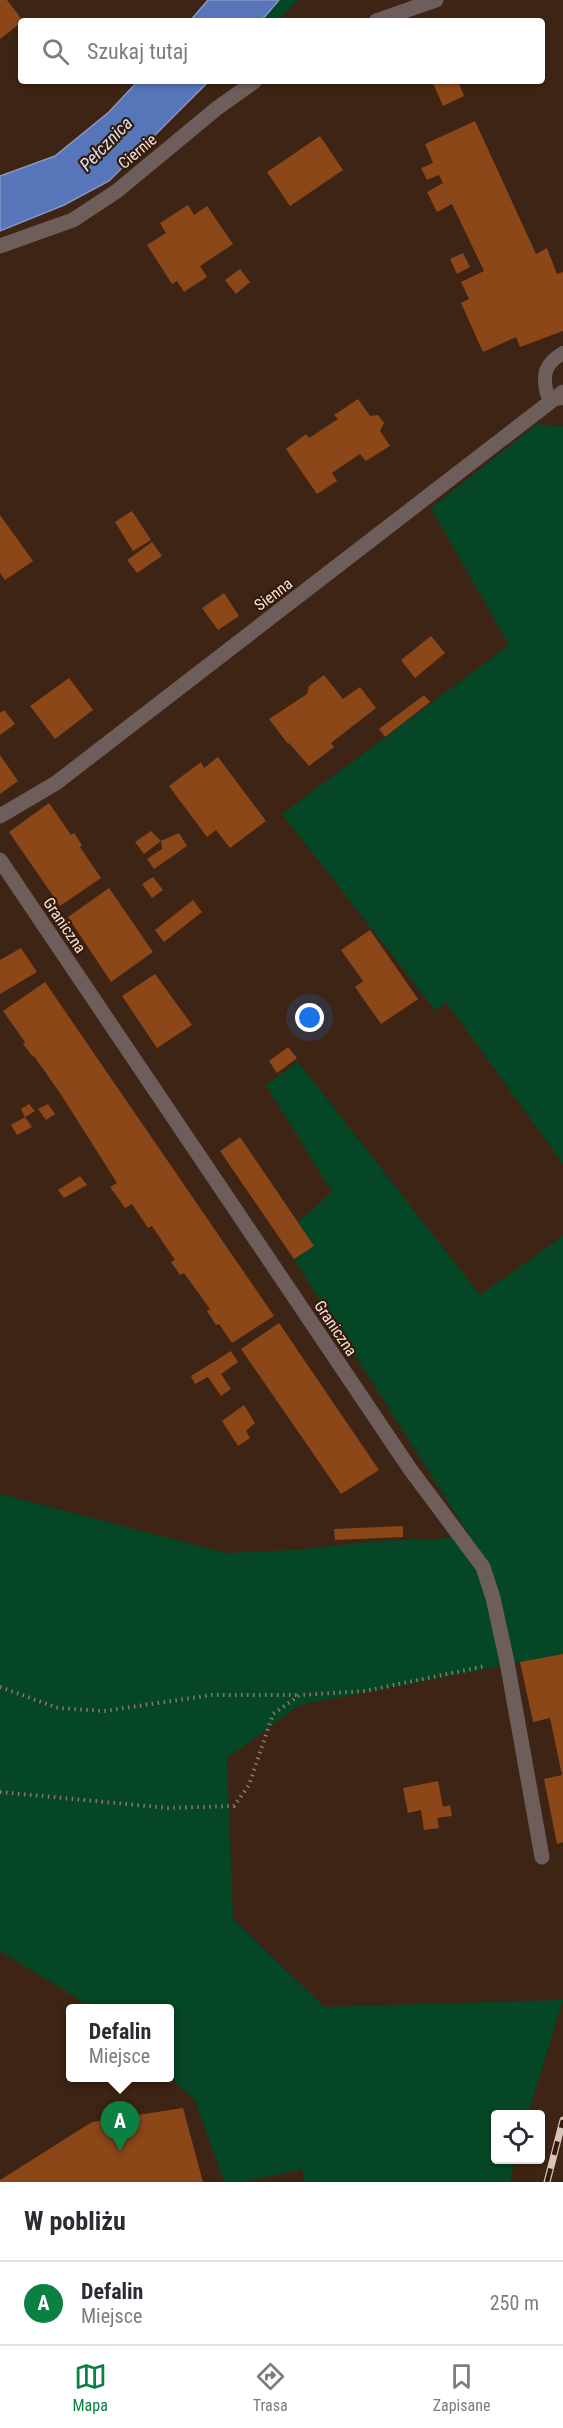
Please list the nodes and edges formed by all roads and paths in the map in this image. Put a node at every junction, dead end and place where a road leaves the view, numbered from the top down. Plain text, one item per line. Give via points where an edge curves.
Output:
1 (436, 0) edge
2 (385, 18) edge
3 (251, 84) edge
4 (0, 246) edge
5 (563, 353) edge
6 (560, 396) edge
7 (0, 816) edge
8 (0, 860) edge
9 (507, 1662) junction
10 (0, 1687) edge
11 (300, 1695) junction
12 (0, 1792) edge
13 (542, 1857) dead end

1 - 2 street
3 - 4 street, Ciernie via 117,191 73,220
5 - 6 lane via 550,361 543,381 547,394
6 - 7 street, Sienna via 56,783
8 - 9 street, Graniczna via 410,1469 483,1567
9 - 11 path via 365,1691
9 - 13 street, Graniczna
10 - 11 path via 58,1708 104,1711 212,1695
11 - 12 path via 273,1714 249,1785 234,1806 168,1808

